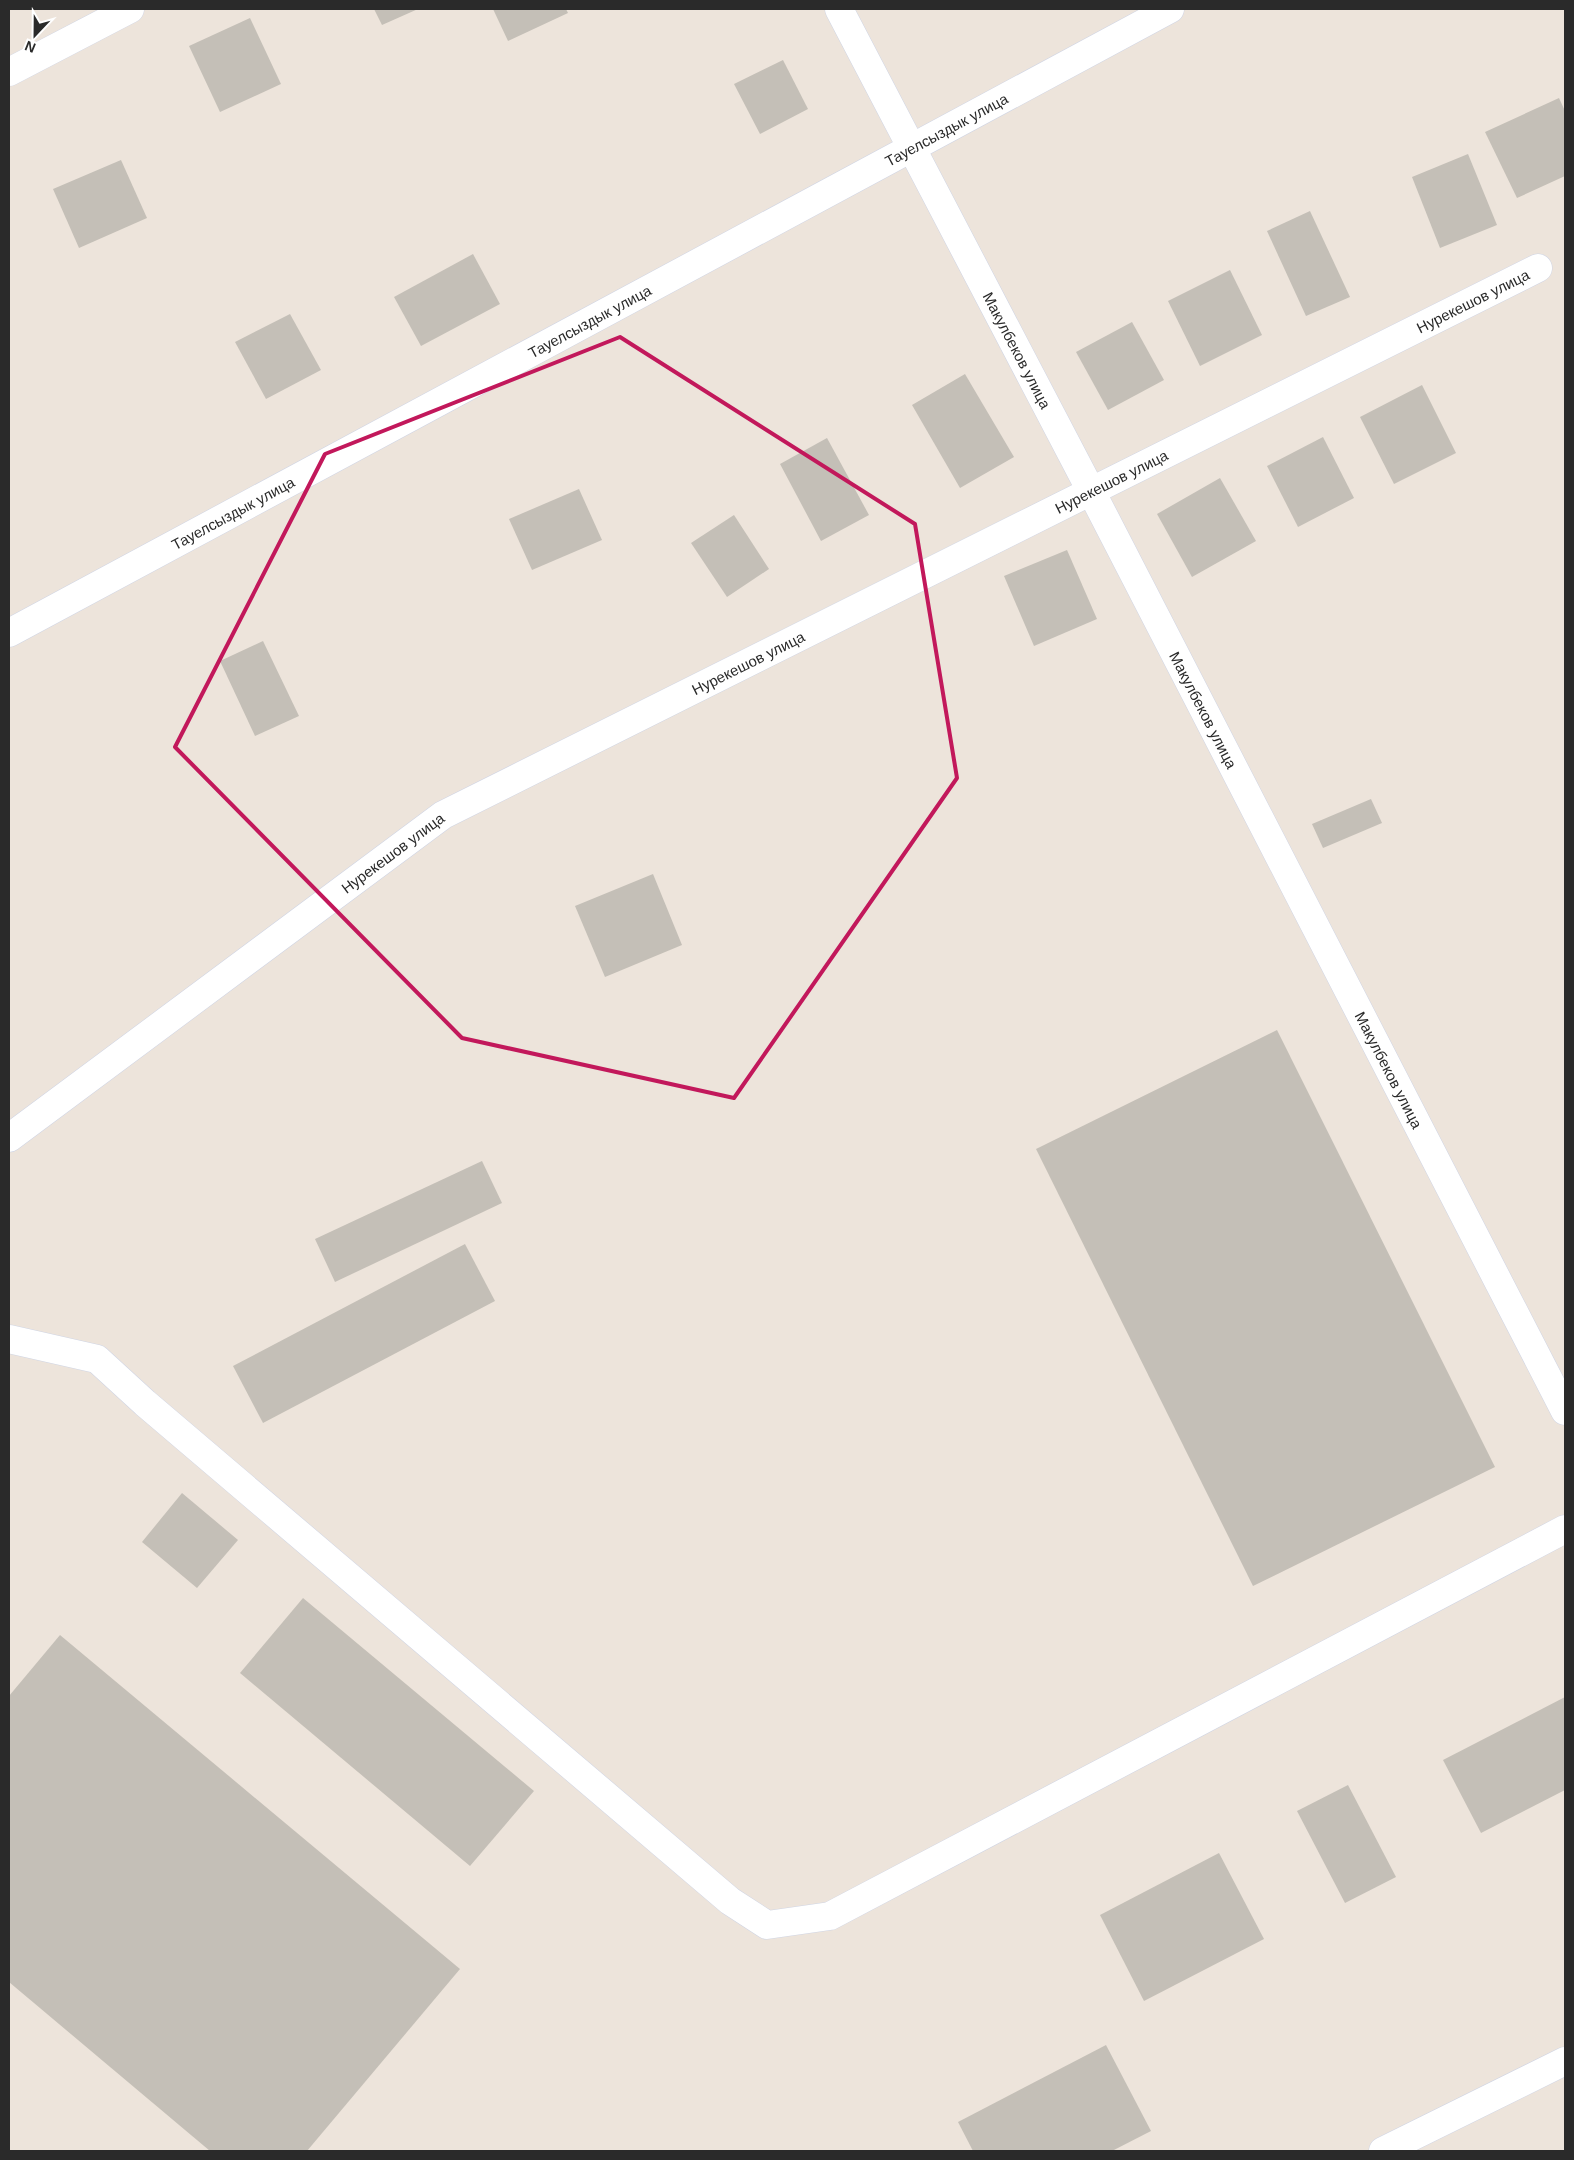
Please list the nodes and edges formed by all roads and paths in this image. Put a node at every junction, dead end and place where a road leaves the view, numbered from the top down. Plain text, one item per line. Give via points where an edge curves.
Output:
1 (130, 9) edge
2 (839, 9) edge
3 (1170, 9) edge
4 (9, 72) edge
5 (912, 147) junction
6 (1538, 268) dead end
7 (1091, 491) junction
8 (9, 634) edge
9 (9, 1138) edge
10 (9, 1339) edge
11 (1565, 1412) edge
12 (1565, 1529) edge
13 (1565, 2061) edge
14 (1383, 2151) edge

1 - 4 street
2 - 5 street, Макулбеков улица
3 - 5 street, Тауелсыздык улица
5 - 7 street, Макулбеков улица
5 - 8 street, Тауелсыздык улица
6 - 7 street, Нурекешов улица
7 - 9 street, Нурекешов улица via 443,814
7 - 11 street, Макулбеков улица
10 - 12 street via 97,1359 152,1410 730,1901 767,1925 830,1916
13 - 14 street

